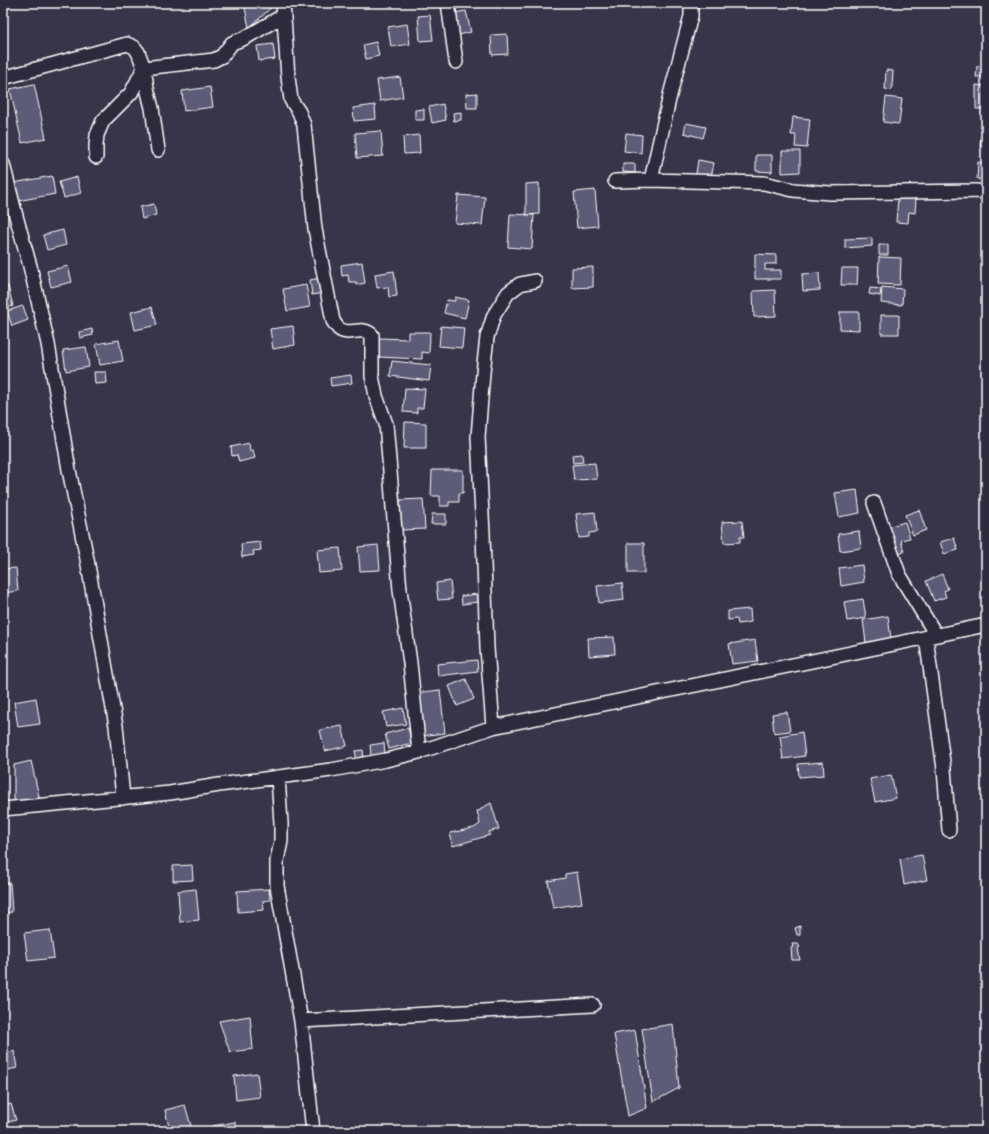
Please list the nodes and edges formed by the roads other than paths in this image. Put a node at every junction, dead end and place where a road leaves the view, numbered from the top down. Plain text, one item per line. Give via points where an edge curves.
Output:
1 (448, 3) edge
2 (690, 3) edge
3 (283, 9) edge
4 (456, 62) dead end
5 (144, 68) junction
6 (3, 78) edge
7 (158, 150) dead end
8 (96, 157) dead end
9 (3, 164) edge
10 (651, 180) junction
11 (614, 181) dead end
12 (986, 192) edge
13 (535, 281) dead end
14 (874, 503) dead end
15 (986, 625) edge
16 (931, 636) junction
17 (493, 727) junction
18 (419, 752) junction
19 (278, 777) junction
20 (123, 798) junction
21 (3, 809) edge
22 (950, 830) dead end
23 (593, 1006) dead end
24 (302, 1022) junction
25 (313, 1131) edge

1 - 4 street
2 - 10 street via 690,16
3 - 5 street via 245,38 232,43 222,56 214,60
3 - 18 street via 291,100 304,125 315,228 333,321 340,330 366,330 372,335 372,376 386,424 400,590
5 - 6 street via 138,52 127,44
5 - 7 street
5 - 8 street via 131,93 103,121 96,145
9 - 20 street via 48,344 116,726
10 - 11 street
10 - 12 street via 764,183 793,190 830,193
13 - 17 street via 520,284 508,293 494,315 487,337 483,373 478,437
14 - 16 street via 899,574
15 - 16 street
16 - 17 street
16 - 22 street
17 - 18 street
18 - 19 street via 330,770
19 - 20 street
19 - 24 street via 281,841 277,861 277,886
20 - 21 street
23 - 24 street
24 - 25 street

